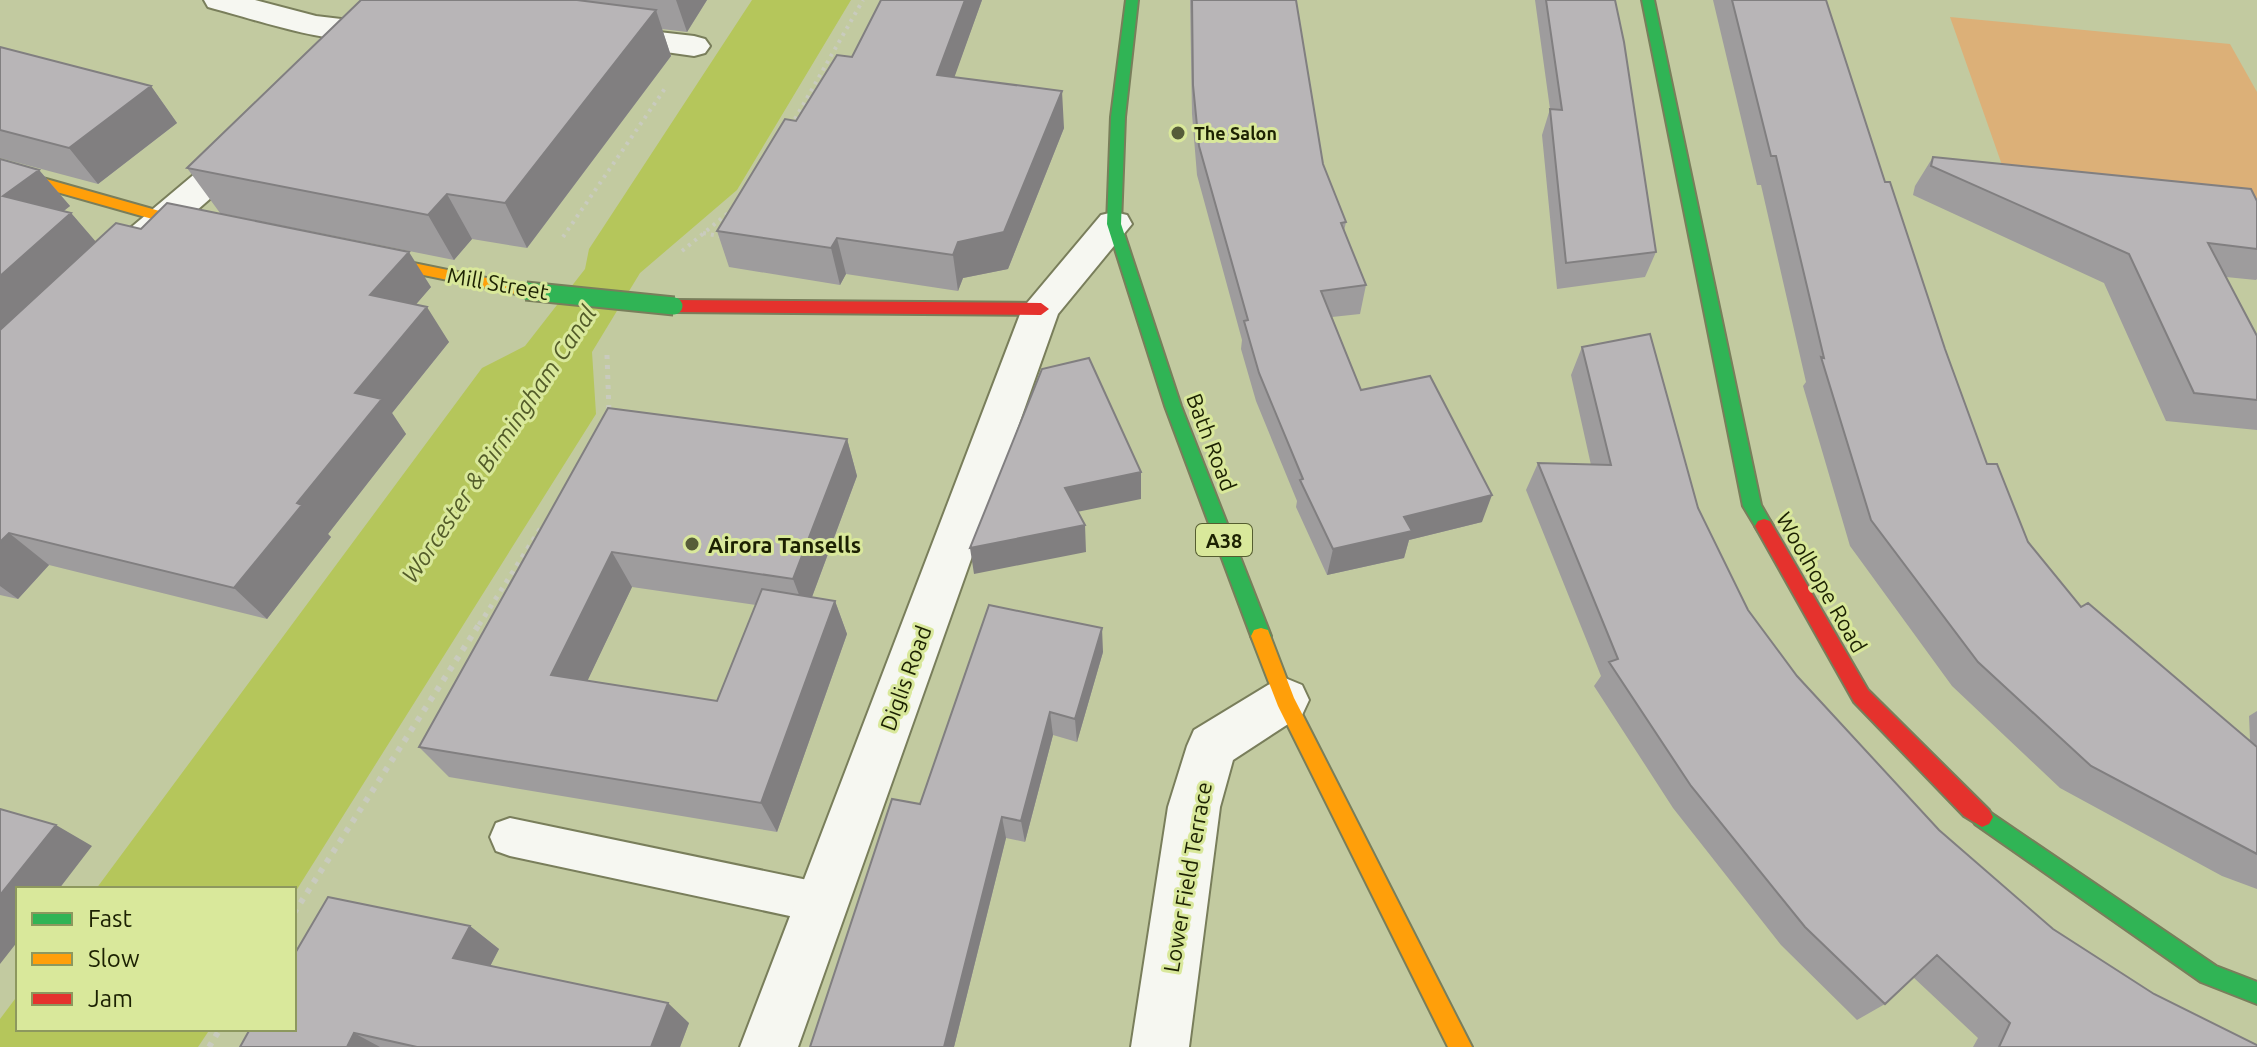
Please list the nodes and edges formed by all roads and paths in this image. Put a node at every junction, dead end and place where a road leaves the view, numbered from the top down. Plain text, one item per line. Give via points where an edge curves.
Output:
1 (219, 0) edge
2 (863, 0) edge
3 (1132, 0) edge
4 (1648, 0) edge
5 (571, 30) edge
6 (694, 46) joint
7 (345, 63) edge
8 (267, 131) edge
9 (784, 137) edge
10 (0, 171) edge
11 (743, 200) edge
12 (163, 217) junction
13 (1114, 224) junction
14 (238, 233) edge
15 (344, 254) edge
16 (671, 260) dead end
17 (108, 269) edge
18 (526, 291) junction
19 (1041, 309) junction
20 (613, 345) dead end
21 (610, 422) edge
22 (550, 514) edge
23 (1285, 700) junction
24 (510, 837) dead end
25 (822, 903) junction
26 (296, 910) edge
27 (2257, 993) edge
28 (769, 1047) edge
29 (1160, 1047) edge
30 (1460, 1047) edge

1 - 7 street via 315,25 382,22
2 - 9 path
3 - 13 street, Bath Road / A38 via 1118,117
4 - 27 street, Woolhope Road via 1752,506 1853,683 1971,809 2209,974
5 - 6 street
6 - 18 path
8 - 12 street
10 - 12 street
11 - 16 path
12 - 14 street
12 - 17 street
13 - 19 street
13 - 23 street, Bath Road / A38 via 1173,406
15 - 18 street, Mill Street
18 - 19 street, Mill Street, bridge via 674,306
19 - 25 street, Diglis Road
20 - 21 path via 605,358
22 - 26 path
23 - 29 street, Lower Field Terrace via 1212,746 1194,807
23 - 30 street, Bath Road / A38
24 - 25 lane
25 - 28 street, Diglis Road

